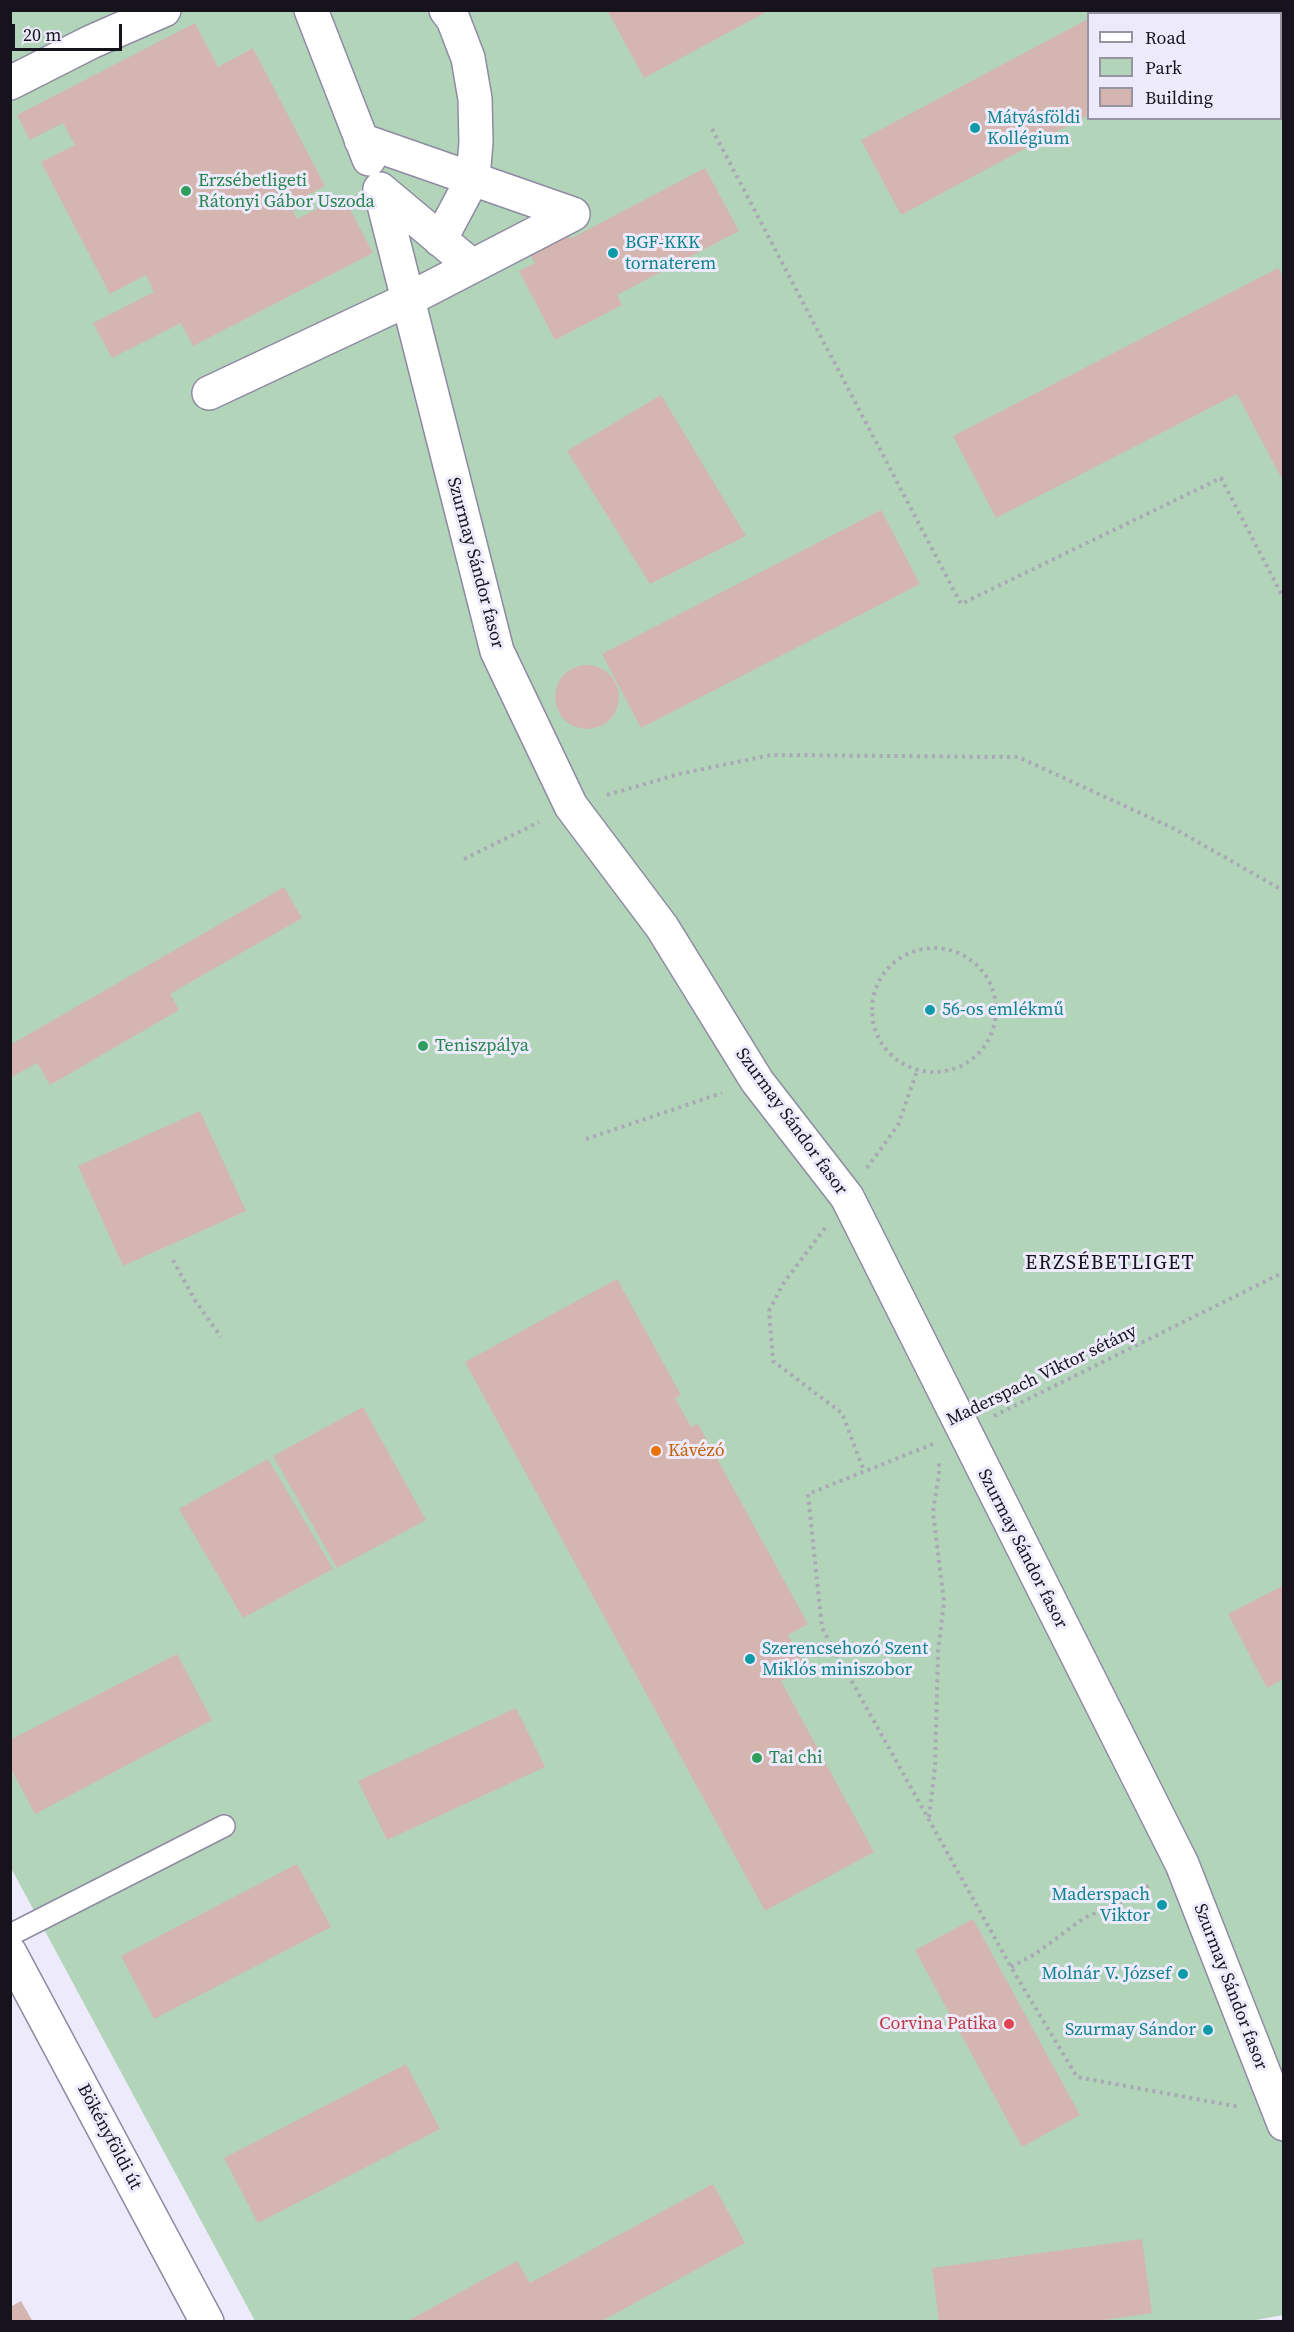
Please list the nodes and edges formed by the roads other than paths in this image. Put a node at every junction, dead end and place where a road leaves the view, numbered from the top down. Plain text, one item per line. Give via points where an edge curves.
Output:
1 (164, 10) edge
2 (311, 10) edge
3 (446, 10) edge
4 (10, 83) edge
5 (361, 140) junction
6 (473, 178) junction
7 (380, 189) junction
8 (440, 240) junction
9 (472, 266) junction
10 (407, 300) junction
11 (209, 393) dead end
12 (224, 1826) dead end
13 (10, 1935) edge
14 (10, 1953) edge
15 (1282, 2119) edge
16 (207, 2322) edge

1 - 4 street
2 - 5 street, Szurmay Sándor fasor
3 - 6 street via 468,58 476,99
5 - 6 street
5 - 7 street, Szurmay Sándor fasor
6 - 8 street
6 - 9 street via 573,214
7 - 8 street
7 - 10 street, Szurmay Sándor fasor
8 - 9 street
9 - 10 street
10 - 11 street
10 - 15 street, Szurmay Sándor fasor via 496,651 571,806 662,927 757,1081 846,1197 950,1436 1182,1864
12 - 13 lane
14 - 16 street, Bökényföldi út

